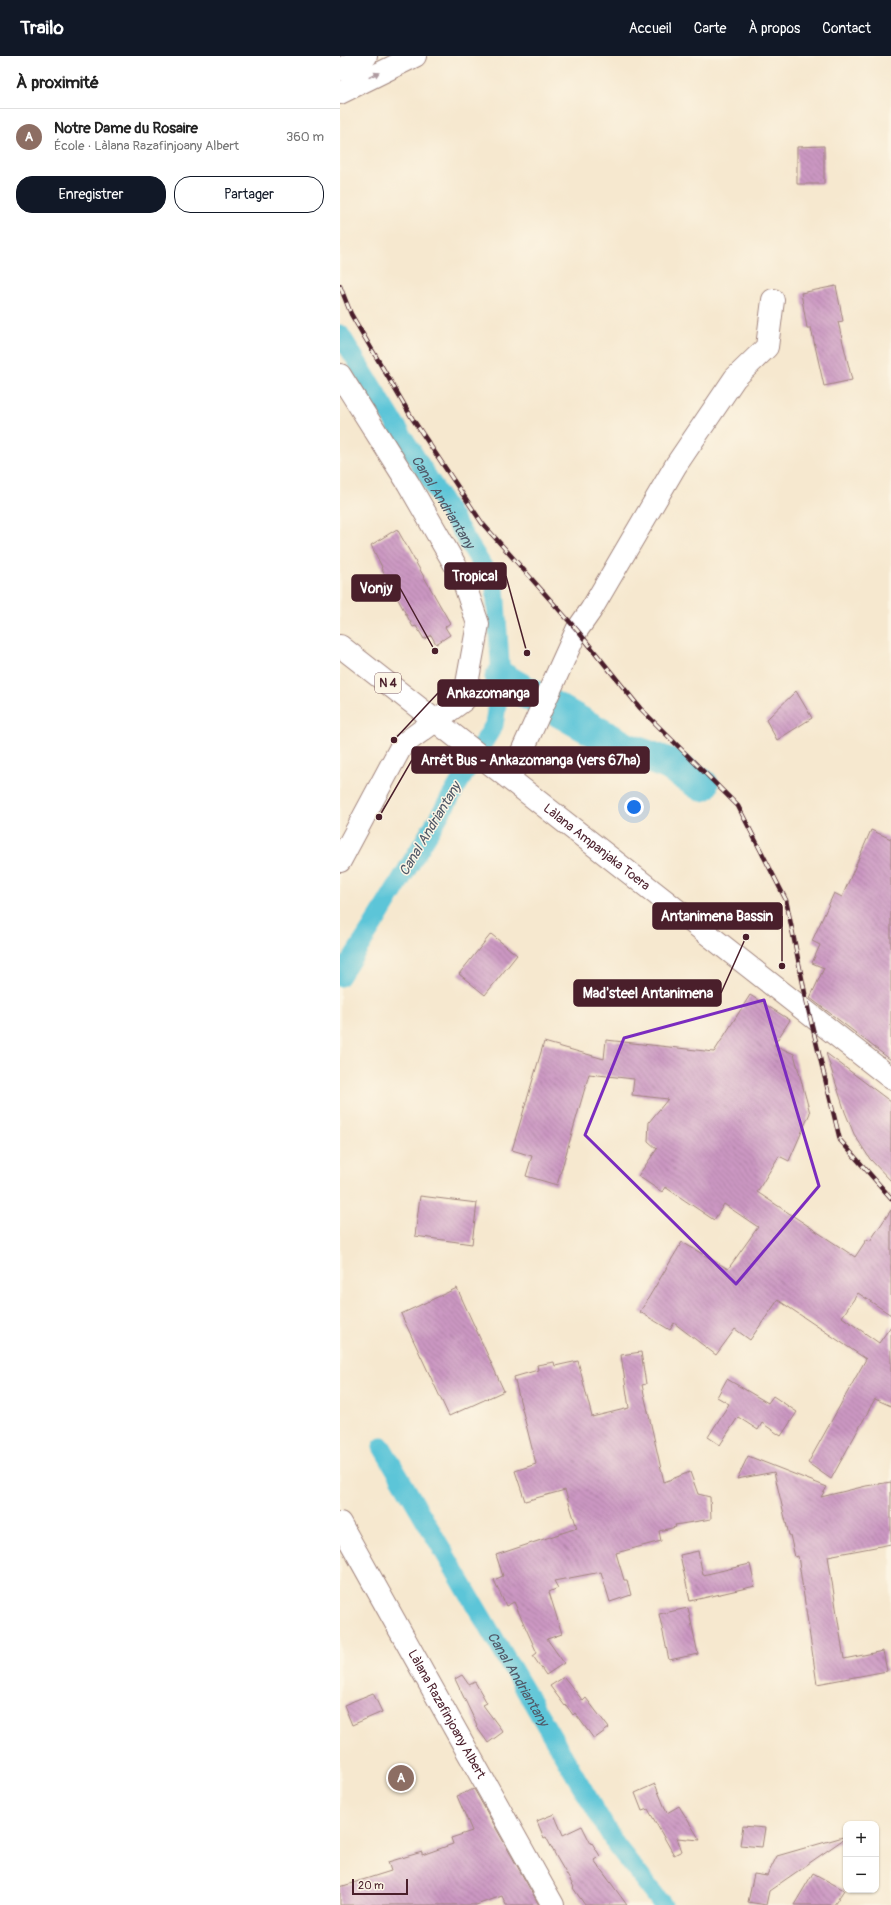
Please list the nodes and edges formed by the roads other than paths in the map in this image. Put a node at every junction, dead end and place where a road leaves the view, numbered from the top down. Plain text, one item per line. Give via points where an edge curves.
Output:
1 (366, 56) edge
2 (415, 56) edge
3 (340, 69) edge
4 (340, 93) edge
5 (773, 300) dead end
6 (340, 375) edge
7 (340, 646) edge
8 (445, 727) junction
9 (510, 778) junction
10 (340, 860) edge
11 (891, 1078) edge
12 (342, 1533) edge
13 (553, 1905) edge

1 - 3 street
4 -> 2 street
5 - 9 street via 767,347 735,378 676,465 577,630
6 - 8 street via 462,577 478,624 464,700
7 - 8 street, N 4
8 - 9 street, N 4
8 - 10 street via 402,745
9 - 11 street, Làlana Ampanjaka Toera / N 4
12 - 13 street, Làlana Razafinjoany Albert

